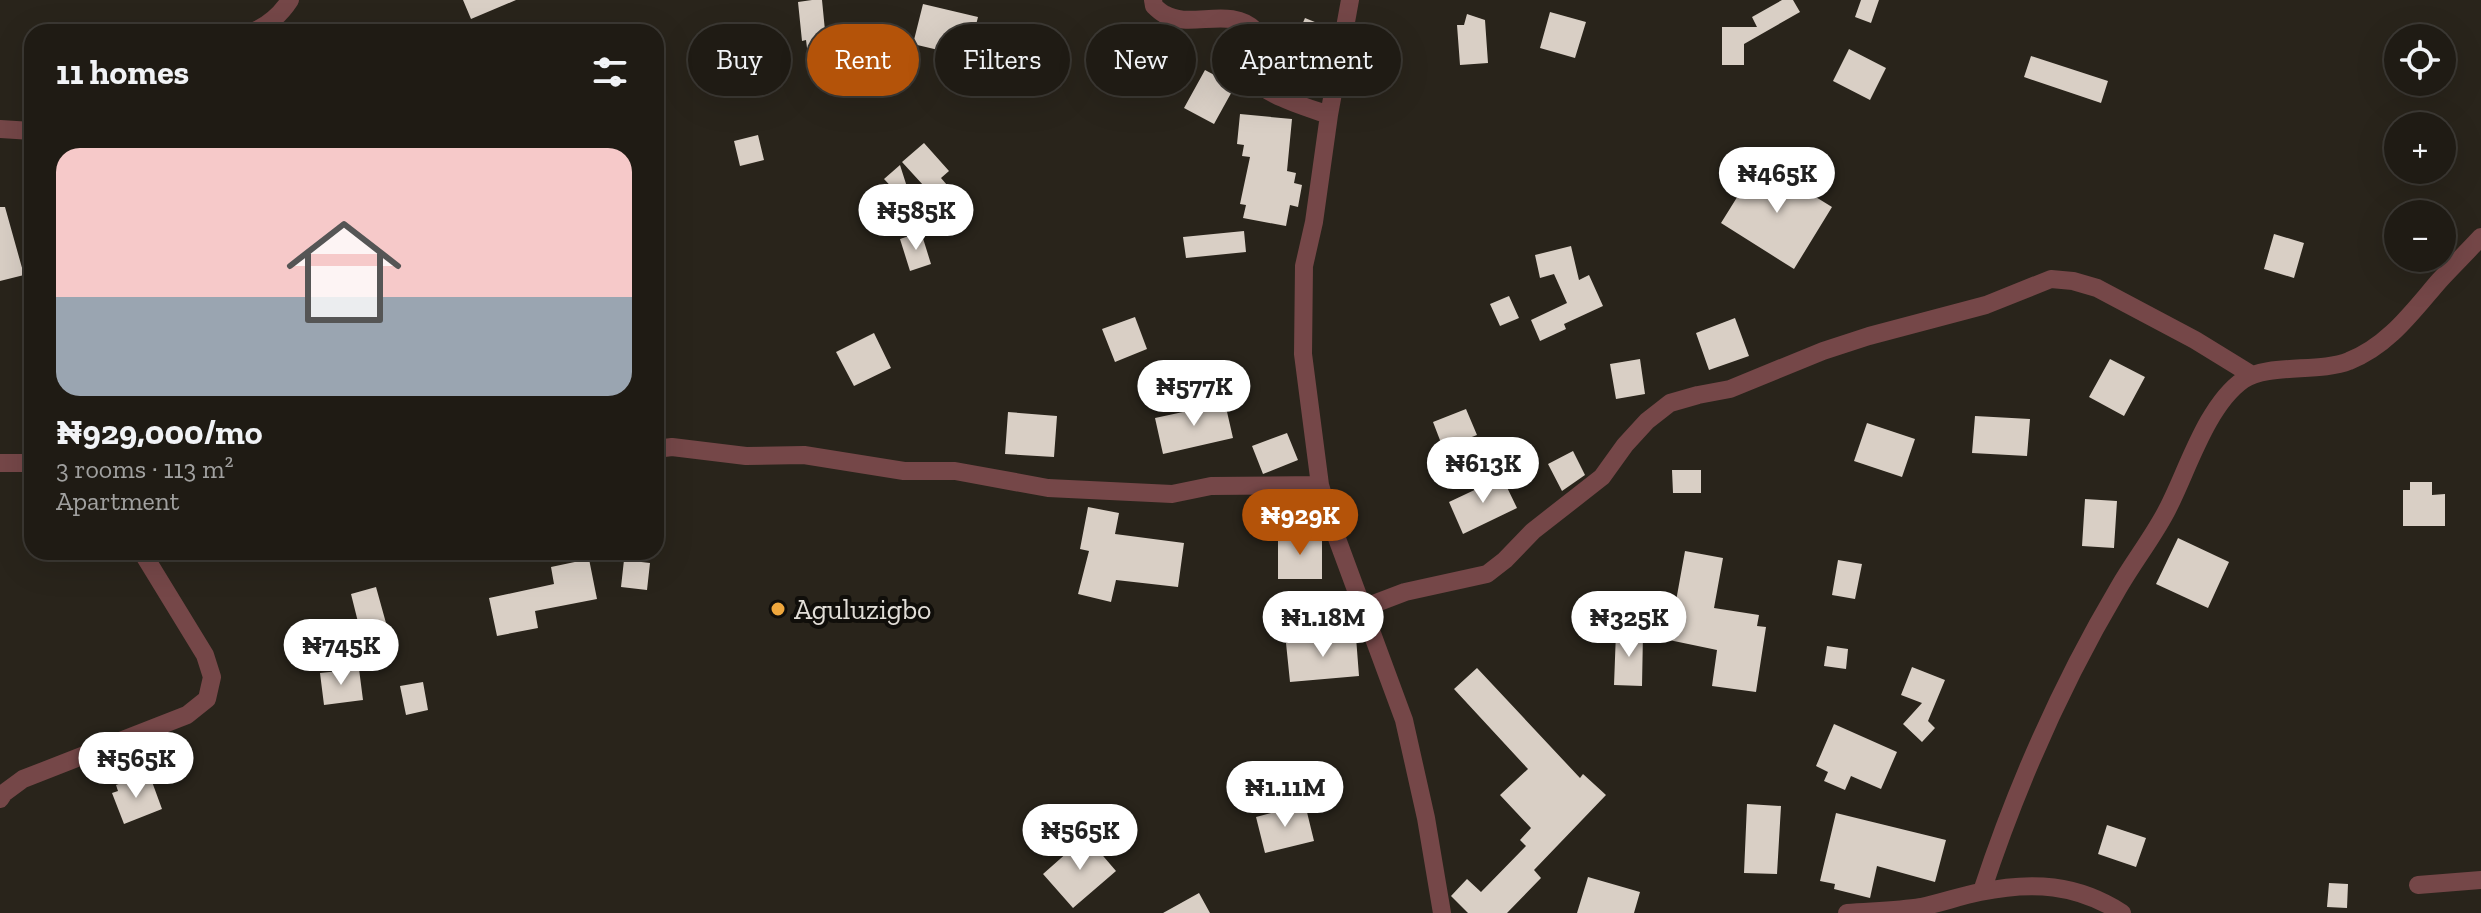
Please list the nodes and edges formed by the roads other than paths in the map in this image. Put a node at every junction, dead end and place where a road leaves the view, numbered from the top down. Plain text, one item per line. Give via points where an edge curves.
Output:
1 (290, 0) edge
2 (1153, 0) edge
3 (1350, 0) edge
4 (266, 24) edge
5 (1329, 115) junction
6 (0, 129) edge
7 (24, 130) edge
8 (2481, 237) edge
9 (2252, 375) junction
10 (664, 448) edge
11 (0, 463) edge
12 (24, 463) edge
13 (1320, 485) junction
14 (147, 560) edge
15 (1363, 608) junction
16 (0, 799) edge
17 (2481, 880) edge
18 (2418, 885) dead end
19 (1982, 891) junction
20 (1442, 913) edge
21 (1847, 913) edge
22 (2122, 913) edge

1 - 4 street
2 - 5 street via 1165,16 1250,24 1256,31 1250,72 1256,83
3 - 5 street
5 - 13 street via 1304,266 1303,354
6 - 7 street
8 - 9 street via 2376,347 2329,367
9 - 15 street via 2097,288 2051,279 1986,305 1823,351 1730,389 1670,403 1647,421 1602,477 1487,574 1405,592
9 - 19 street via 2223,400 2168,508 2072,672 2030,761
10 - 13 street via 804,455 1063,489 1172,494 1211,486
11 - 12 street
13 - 15 street
14 - 16 street via 205,655 212,677 207,699 187,715 23,779
15 - 20 street via 1404,720
17 - 18 street
19 - 21 street via 1921,907
19 - 22 street via 2060,887

